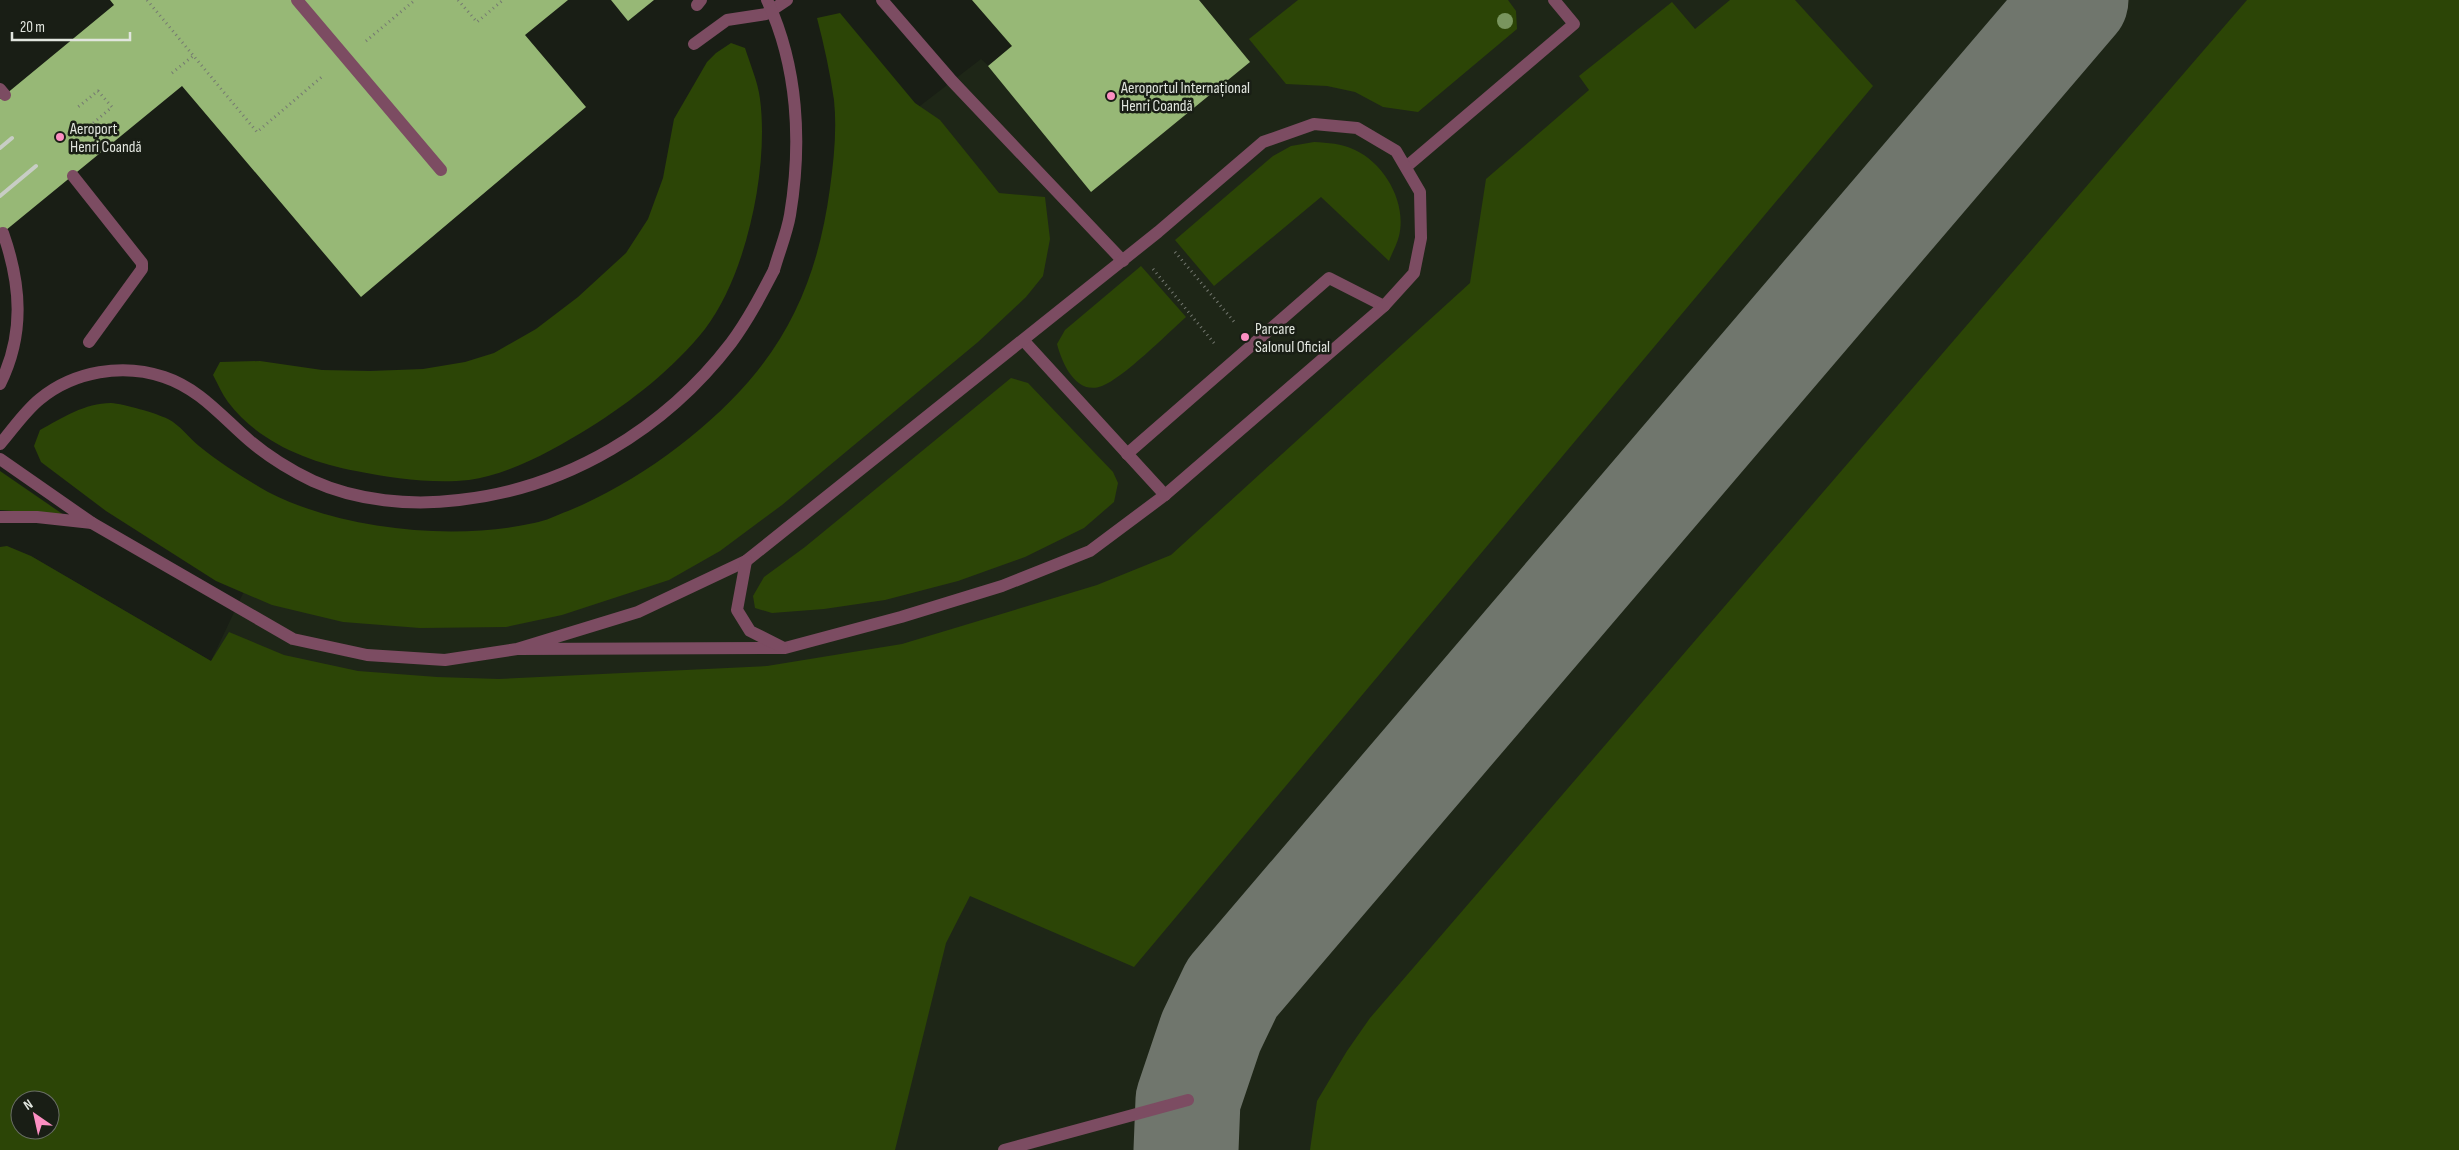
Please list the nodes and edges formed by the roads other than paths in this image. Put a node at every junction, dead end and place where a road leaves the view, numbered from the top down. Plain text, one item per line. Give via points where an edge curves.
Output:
1 (297, 0) edge
2 (767, 0) edge
3 (787, 0) edge
4 (882, 0) edge
5 (1554, 0) edge
6 (694, 44) dead end
7 (1406, 167) junction
8 (441, 170) dead end
9 (73, 176) dead end
10 (3, 233) dead end
11 (1123, 261) junction
12 (1384, 306) junction
13 (1024, 341) junction
14 (89, 342) dead end
15 (0, 384) edge
16 (0, 444) edge
17 (1128, 454) junction
18 (0, 459) edge
19 (1165, 495) junction
20 (0, 517) edge
21 (92, 523) junction
22 (746, 560) junction
23 (784, 648) junction
24 (517, 649) junction
25 (1188, 1100) dead end
26 (1004, 1150) edge

1 - 8 street
2 - 16 street, bridge via 787,55 794,105 796,158 790,217 774,270 731,342 702,376 664,413 620,444 571,471 492,497 434,503 395,501 352,494 315,482 283,466 189,388 163,376 125,371 93,373 71,379 40,399
3 - 6 street via 766,14 727,20
4 - 11 street via 952,81
5 - 7 street via 1574,24
7 - 11 street via 1396,151 1357,128 1314,124 1263,142
7 - 12 street via 1420,192 1421,238 1414,273
9 - 14 street via 142,263 142,270
10 - 15 street via 13,260 19,309 16,338
11 - 13 street
12 - 17 street via 1329,278
12 - 19 street
13 - 17 street
13 - 22 street
17 - 19 street
18 - 21 street
19 - 23 street via 1090,551 1002,586
20 - 21 street
21 - 24 street via 293,638 367,655 445,660
22 - 23 street via 737,610 750,630
22 - 24 street via 638,612
23 - 24 street
25 - 26 street

